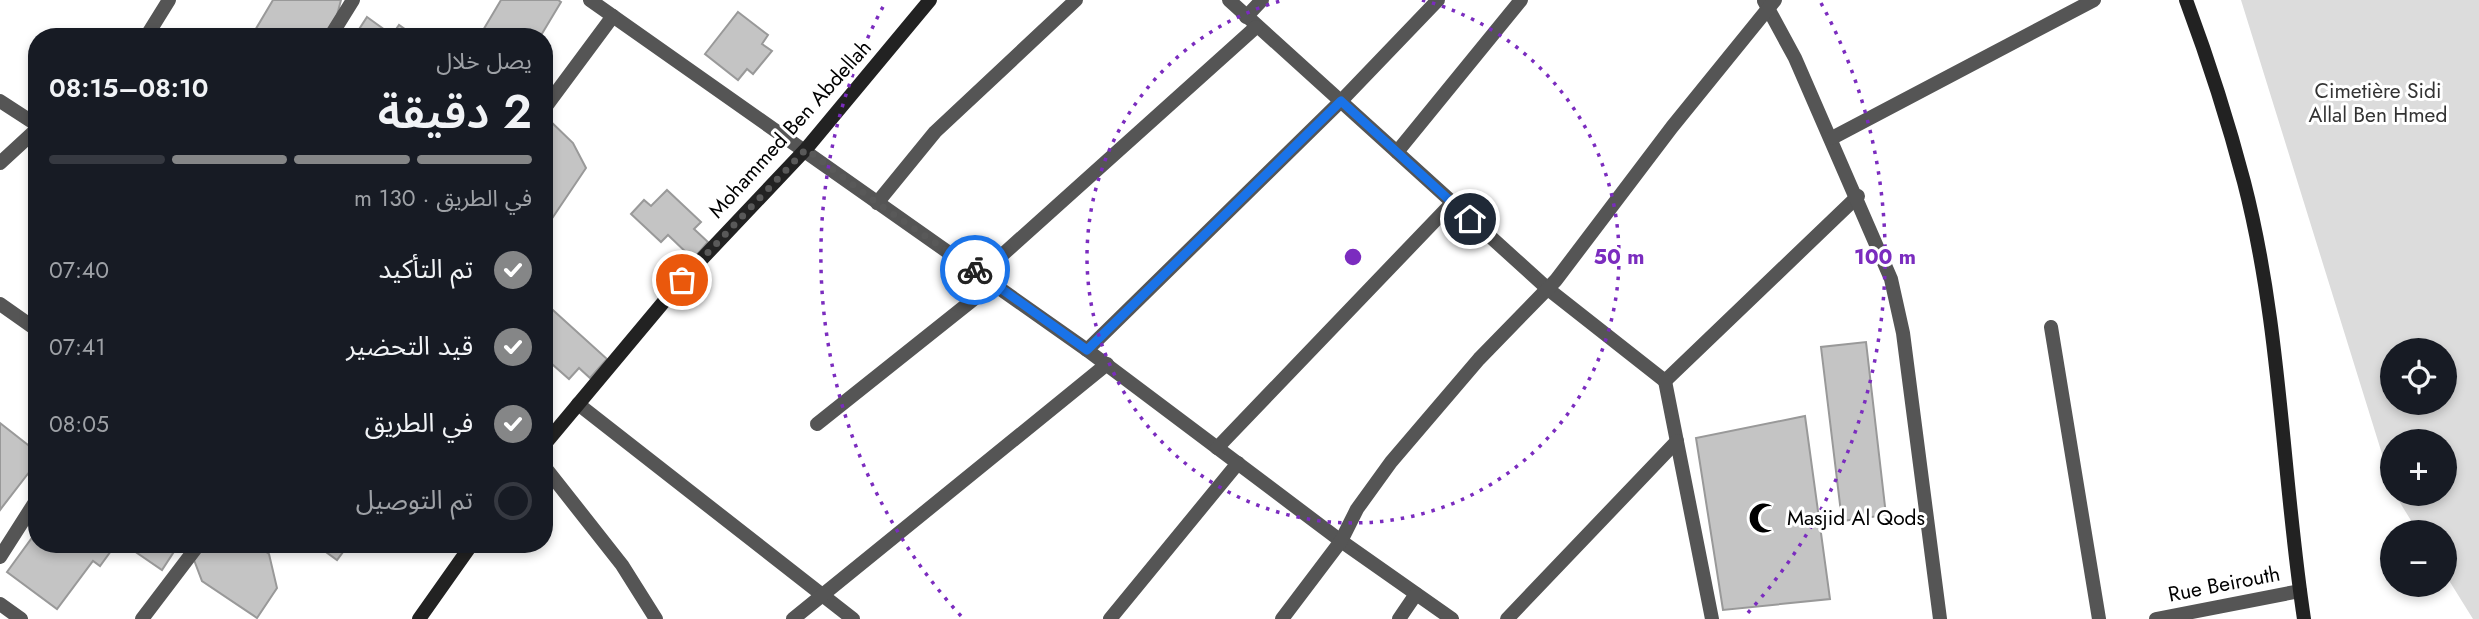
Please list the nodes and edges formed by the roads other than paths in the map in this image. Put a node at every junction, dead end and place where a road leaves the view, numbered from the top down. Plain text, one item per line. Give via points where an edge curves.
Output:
1 (169, 0) edge
2 (353, 0) edge
3 (590, 0) edge
4 (930, 0) edge
5 (1076, 0) edge
6 (1229, 0) edge
7 (1262, 0) edge
8 (1438, 0) edge
9 (1521, 0) edge
10 (2094, 0) edge
11 (2186, 0) edge
12 (1768, 2) edge
13 (613, 16) junction
14 (1251, 22) junction
15 (152, 28) edge
16 (336, 28) edge
17 (553, 97) edge
18 (0, 101) edge
19 (1341, 101) junction
20 (28, 121) edge
21 (28, 136) edge
22 (1832, 138) junction
23 (806, 149) junction
24 (1397, 152) junction
25 (0, 163) edge
26 (1858, 196) junction
27 (877, 203) junction
28 (1452, 203) junction
29 (981, 274) junction
30 (994, 283) junction
31 (1549, 289) junction
32 (0, 305) edge
33 (28, 324) edge
34 (2051, 327) dead end
35 (1087, 350) junction
36 (1107, 364) junction
37 (1665, 381) junction
38 (579, 404) junction
39 (817, 425) dead end
40 (553, 434) edge
41 (1677, 441) junction
42 (1217, 448) junction
43 (1238, 463) junction
44 (553, 478) edge
45 (28, 513) edge
46 (1341, 541) junction
47 (192, 553) edge
48 (466, 553) edge
49 (0, 558) edge
50 (2300, 591) junction
51 (1416, 594) junction
52 (823, 596) junction
53 (0, 604) edge
54 (21, 619) edge
55 (142, 619) edge
56 (419, 619) edge
57 (656, 619) edge
58 (793, 619) edge
59 (853, 619) edge
60 (1110, 619) edge
61 (1282, 619) edge
62 (1399, 619) edge
63 (1452, 619) edge
64 (1507, 619) edge
65 (1712, 619) edge
66 (1940, 619) edge
67 (2099, 619) edge
68 (2156, 619) edge
69 (2304, 619) edge

1 - 15 street
2 - 16 street
3 - 13 street
4 - 23 street, Mohammed Ben Abdellah
5 - 27 street via 935,131
6 - 14 street
7 - 14 street
8 - 19 street
9 - 24 street
10 - 22 street
11 - 50 street via 2244,183 2252,224 2270,331
12 - 22 street
12 - 31 street
13 - 17 street
13 - 23 street
14 - 19 street
14 - 29 street
18 - 20 street
19 - 24 street
19 - 35 street
21 - 25 street
22 - 26 street
23 - 27 street
23 - 38 street, Mohammed Ben Abdellah via 682,280
24 - 28 street
26 - 37 street
26 - 66 street via 1899,305
27 - 29 street
28 - 31 street
28 - 42 street
29 - 30 street
30 - 35 street
30 - 39 street
31 - 37 street
31 - 46 street via 1420,426 1357,509
32 - 33 street
34 - 67 street
35 - 36 street
36 - 42 street
36 - 52 street
37 - 41 street
38 - 40 street, Mohammed Ben Abdellah
38 - 52 street
41 - 64 street
41 - 65 street
42 - 43 street
43 - 46 street
43 - 60 street
44 - 57 street
45 - 49 street
46 - 51 street
46 - 61 street
47 - 55 street
48 - 56 street
50 - 68 street, Rue Beirouth
50 - 69 street
51 - 62 street
51 - 63 street
52 - 58 street
52 - 59 street
53 - 54 street

